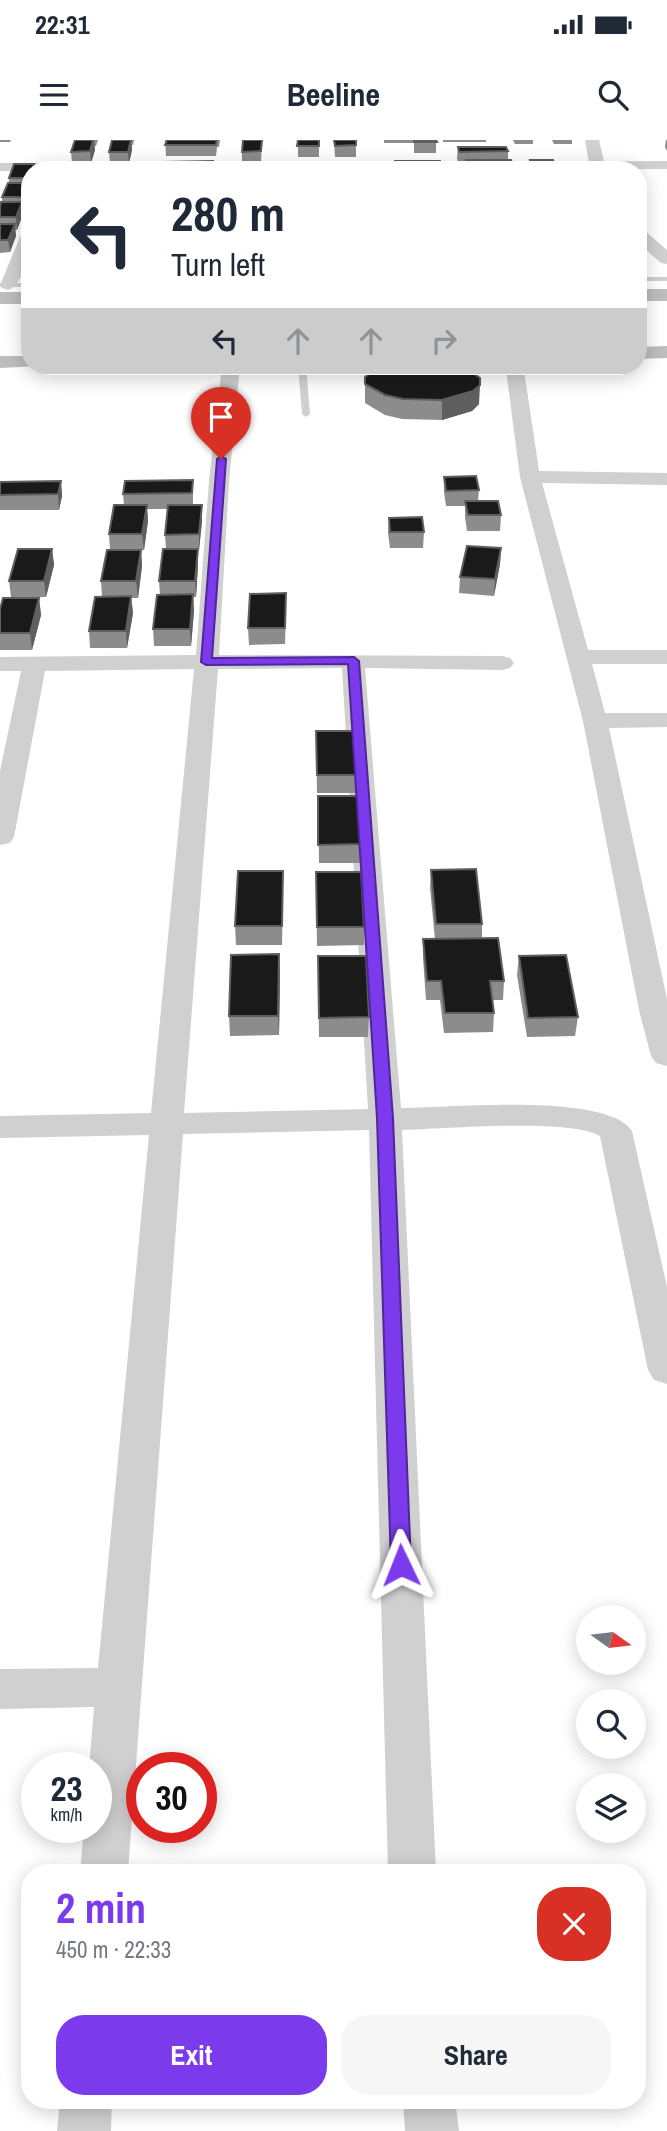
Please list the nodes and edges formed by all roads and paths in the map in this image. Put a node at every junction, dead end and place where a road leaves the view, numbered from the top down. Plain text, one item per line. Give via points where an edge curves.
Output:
1 (597, 142) edge
2 (196, 161) edge
3 (240, 161) edge
4 (596, 161) edge
5 (21, 165) edge
6 (667, 165) edge
7 (647, 166) edge
8 (0, 167) edge
9 (647, 242) edge
10 (21, 250) edge
11 (667, 259) edge
12 (647, 279) edge
13 (667, 279) edge
14 (21, 286) edge
15 (3, 289) edge
16 (21, 295) edge
17 (647, 295) edge
18 (667, 295) edge
19 (667, 352) edge
20 (647, 353) edge
21 (0, 362) edge
22 (21, 362) edge
23 (230, 375) edge
24 (303, 375) edge
25 (517, 375) edge
26 (306, 414) dead end
27 (530, 477) junction
28 (667, 479) edge
29 (578, 657) junction
30 (667, 657) edge
31 (354, 661) junction
32 (206, 662) junction
33 (502, 663) dead end
34 (0, 664) edge
35 (34, 664) junction
36 (667, 720) edge
37 (595, 721) junction
38 (0, 837) edge
39 (661, 1010) edge
40 (667, 1056) edge
41 (385, 1118) junction
42 (168, 1125) junction
43 (0, 1127) edge
44 (667, 1370) edge
45 (118, 1688) junction
46 (0, 1689) edge
47 (105, 1864) edge
48 (412, 1864) edge
49 (85, 2109) edge
50 (430, 2109) edge
51 (84, 2131) edge
52 (432, 2131) edge

1 - 4 street
2 - 3 street
5 - 8 street
6 - 7 street
9 - 11 street
10 - 15 street
12 - 13 lane
14 - 15 lane
15 - 16 main road
17 - 18 main road
19 - 20 main road
21 - 22 main road
23 - 32 street
24 - 26 lane
25 - 27 street
27 - 28 street
27 - 29 street
29 - 30 street
29 - 37 street
31 - 32 street
31 - 33 street
31 - 41 street
32 - 35 street
32 - 42 street
34 - 35 street
35 - 38 street
36 - 37 street
37 - 39 street
39 - 40 street
41 - 42 street
41 - 44 street via 563,1116 598,1121 615,1131
41 - 48 street
42 - 43 street
42 - 45 street
45 - 46 street
45 - 47 street
49 - 51 street
50 - 52 street

